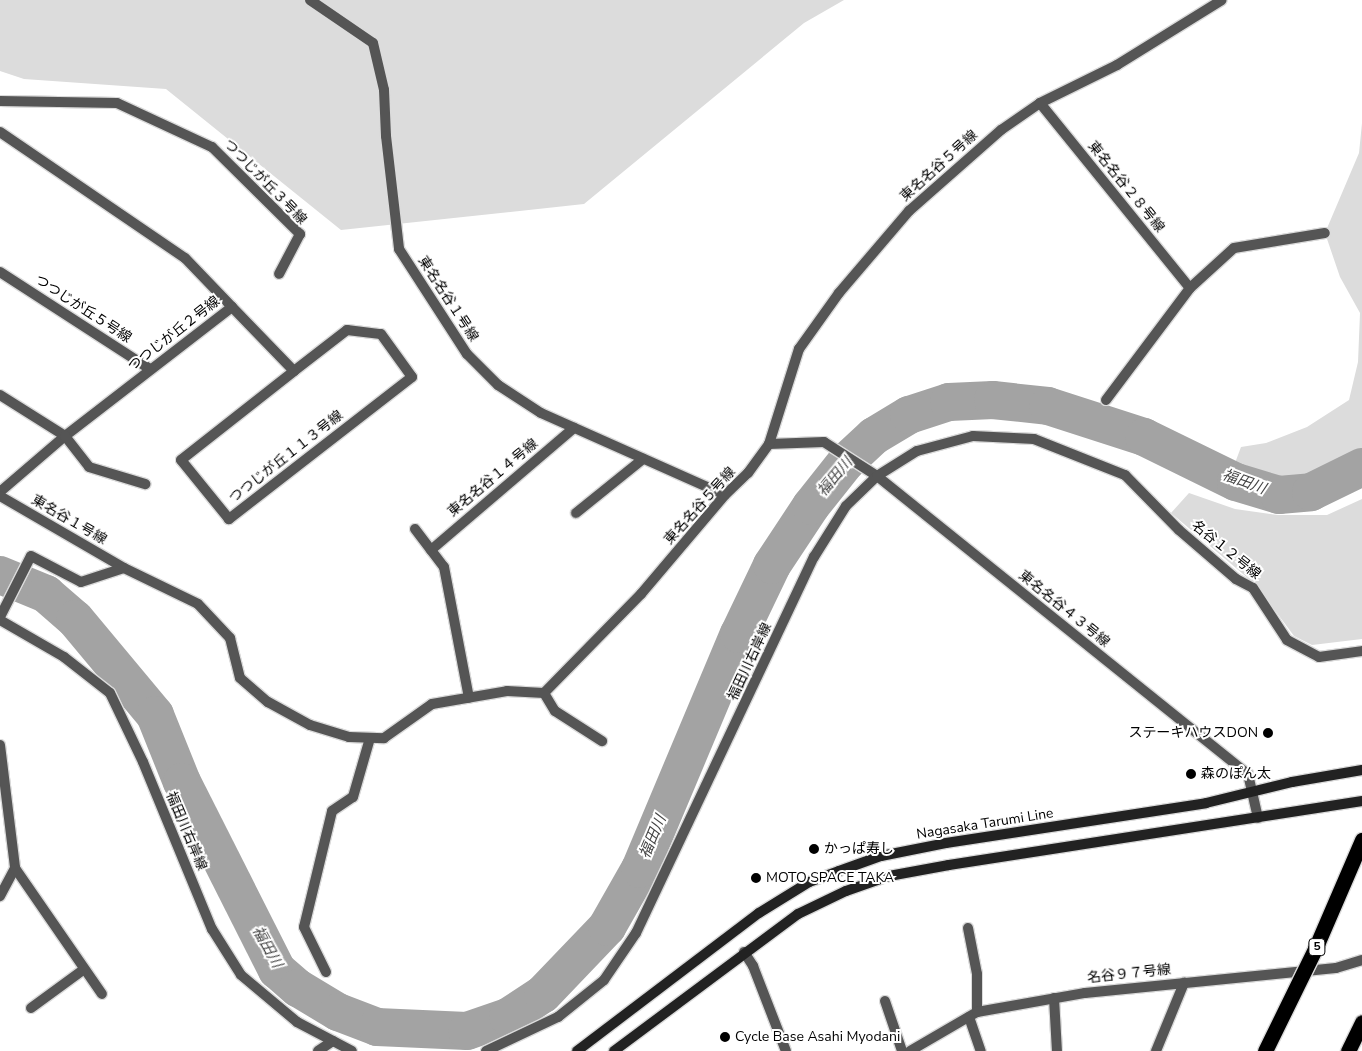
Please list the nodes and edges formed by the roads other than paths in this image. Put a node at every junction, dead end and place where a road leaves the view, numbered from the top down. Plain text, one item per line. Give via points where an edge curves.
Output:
1 (310, 0) edge
2 (1222, 0) edge
3 (0, 101) edge
4 (1040, 103) junction
5 (0, 132) edge
6 (1325, 232) dead end
7 (0, 272) edge
8 (279, 274) dead end
9 (1190, 288) junction
10 (232, 307) junction
11 (150, 369) junction
12 (294, 371) junction
13 (0, 395) edge
14 (1106, 400) dead end
15 (574, 428) junction
16 (65, 436) junction
17 (769, 444) junction
18 (644, 459) junction
19 (1125, 475) joint
20 (877, 476) junction
21 (145, 484) dead end
22 (0, 492) edge
23 (725, 495) junction
24 (0, 496) edge
25 (576, 513) dead end
26 (415, 529) dead end
27 (431, 550) junction
28 (124, 568) junction
29 (0, 618) edge
30 (1362, 651) edge
31 (544, 693) junction
32 (469, 698) junction
33 (370, 738) junction
34 (602, 741) dead end
35 (0, 745) edge
36 (1362, 770) edge
37 (1251, 792) junction
38 (1362, 801) edge
39 (1258, 818) junction
40 (1362, 840) edge
41 (15, 868) junction
42 (0, 896) edge
43 (968, 928) dead end
44 (744, 952) junction
45 (1362, 960) edge
46 (83, 970) junction
47 (326, 972) dead end
48 (1184, 983) junction
49 (102, 994) dead end
50 (1054, 998) junction
51 (884, 1001) dead end
52 (31, 1008) dead end
53 (973, 1015) junction
54 (1362, 1022) edge
55 (333, 1041) junction
56 (318, 1051) edge
57 (352, 1051) edge
58 (486, 1051) edge
59 (577, 1051) edge
60 (614, 1051) edge
61 (786, 1051) edge
62 (902, 1051) edge
63 (910, 1051) edge
64 (981, 1051) edge
65 (1057, 1051) edge
66 (1156, 1051) edge
67 (1265, 1051) edge
68 (1348, 1051) edge

1 - 15 street, 東名名谷１号線 via 373,43 384,90 399,249 467,354 498,386 541,413
2 - 4 street, 東名名谷５号線 via 1117,65
3 - 8 street, つつじが丘３号線 via 117,104 212,147 300,234
4 - 9 street, 東名名谷２８号線
4 - 17 street, 東名名谷５号線 via 1001,130 909,211 839,294 799,350
5 - 10 street, つつじが丘２号線 via 185,258
6 - 9 street via 1234,248
7 - 11 street, つつじが丘５号線
9 - 14 street
10 - 11 street, つつじが丘２号線
10 - 12 street
11 - 16 street, つつじが丘２号線
12 - 12 street, つつじが丘１１３号線 via 181,460 229,519 412,377 381,334 347,330
13 - 16 street
15 - 18 street, 東名名谷１号線
15 - 27 street, 東名名谷１４号線
16 - 21 street via 89,467
16 - 22 street, つつじが丘２号線
17 - 20 street, 東名名谷４３号線 via 824,442
17 - 23 street, 東名名谷５号線 via 748,474
18 - 23 street, 東名名谷１号線
18 - 25 street
19 - 20 street, 福田川右岸線 via 1034,439 973,436 916,451
19 - 30 street, 名谷１２号線 via 1178,530 1236,579 1253,588 1286,640 1319,657
20 - 37 street, 東名名谷４３号線 via 1248,774
20 - 58 street, 福田川右岸線 via 846,506 814,557 636,933 604,980 558,1017
23 - 31 street, 東名名谷５号線 via 641,594
24 - 28 street, 東名谷１号線
26 - 27 street
27 - 32 street via 444,567
28 - 29 street, 福田川右岸線 via 81,582 31,556
28 - 33 street via 198,604 230,638 240,678 268,702 310,725 349,738
29 - 55 street, 福田川右岸線 via 64,657 110,694 143,762 212,929 241,975 297,1022
31 - 32 street via 507,691
31 - 34 street via 555,711
32 - 33 street via 432,704 384,738
33 - 47 street via 353,797 332,811 304,927
35 - 41 street
36 - 37 main road, Nagasaka Tarumi Line
37 - 39 street, 東名名谷４３号線
37 - 59 main road, Nagasaka Tarumi Line via 1206,803 881,856 809,882 759,913
38 - 39 main road
39 - 44 main road via 890,876 846,891 798,914
40 - 67 highway, 5, bridge via 1316,950
41 - 42 street
41 - 46 street
43 - 53 street via 977,974
44 - 60 main road
44 - 61 street via 753,966
45 - 48 street, 名谷９７号線 via 1336,968
46 - 49 street
46 - 52 street
48 - 50 street, 名谷９７号線
48 - 66 street
50 - 53 street, 名谷９７号線
50 - 65 street
51 - 62 street
53 - 63 street, 名谷９７号線
53 - 64 street
54 - 68 highway
55 - 56 street
55 - 57 street, 福田川右岸線

